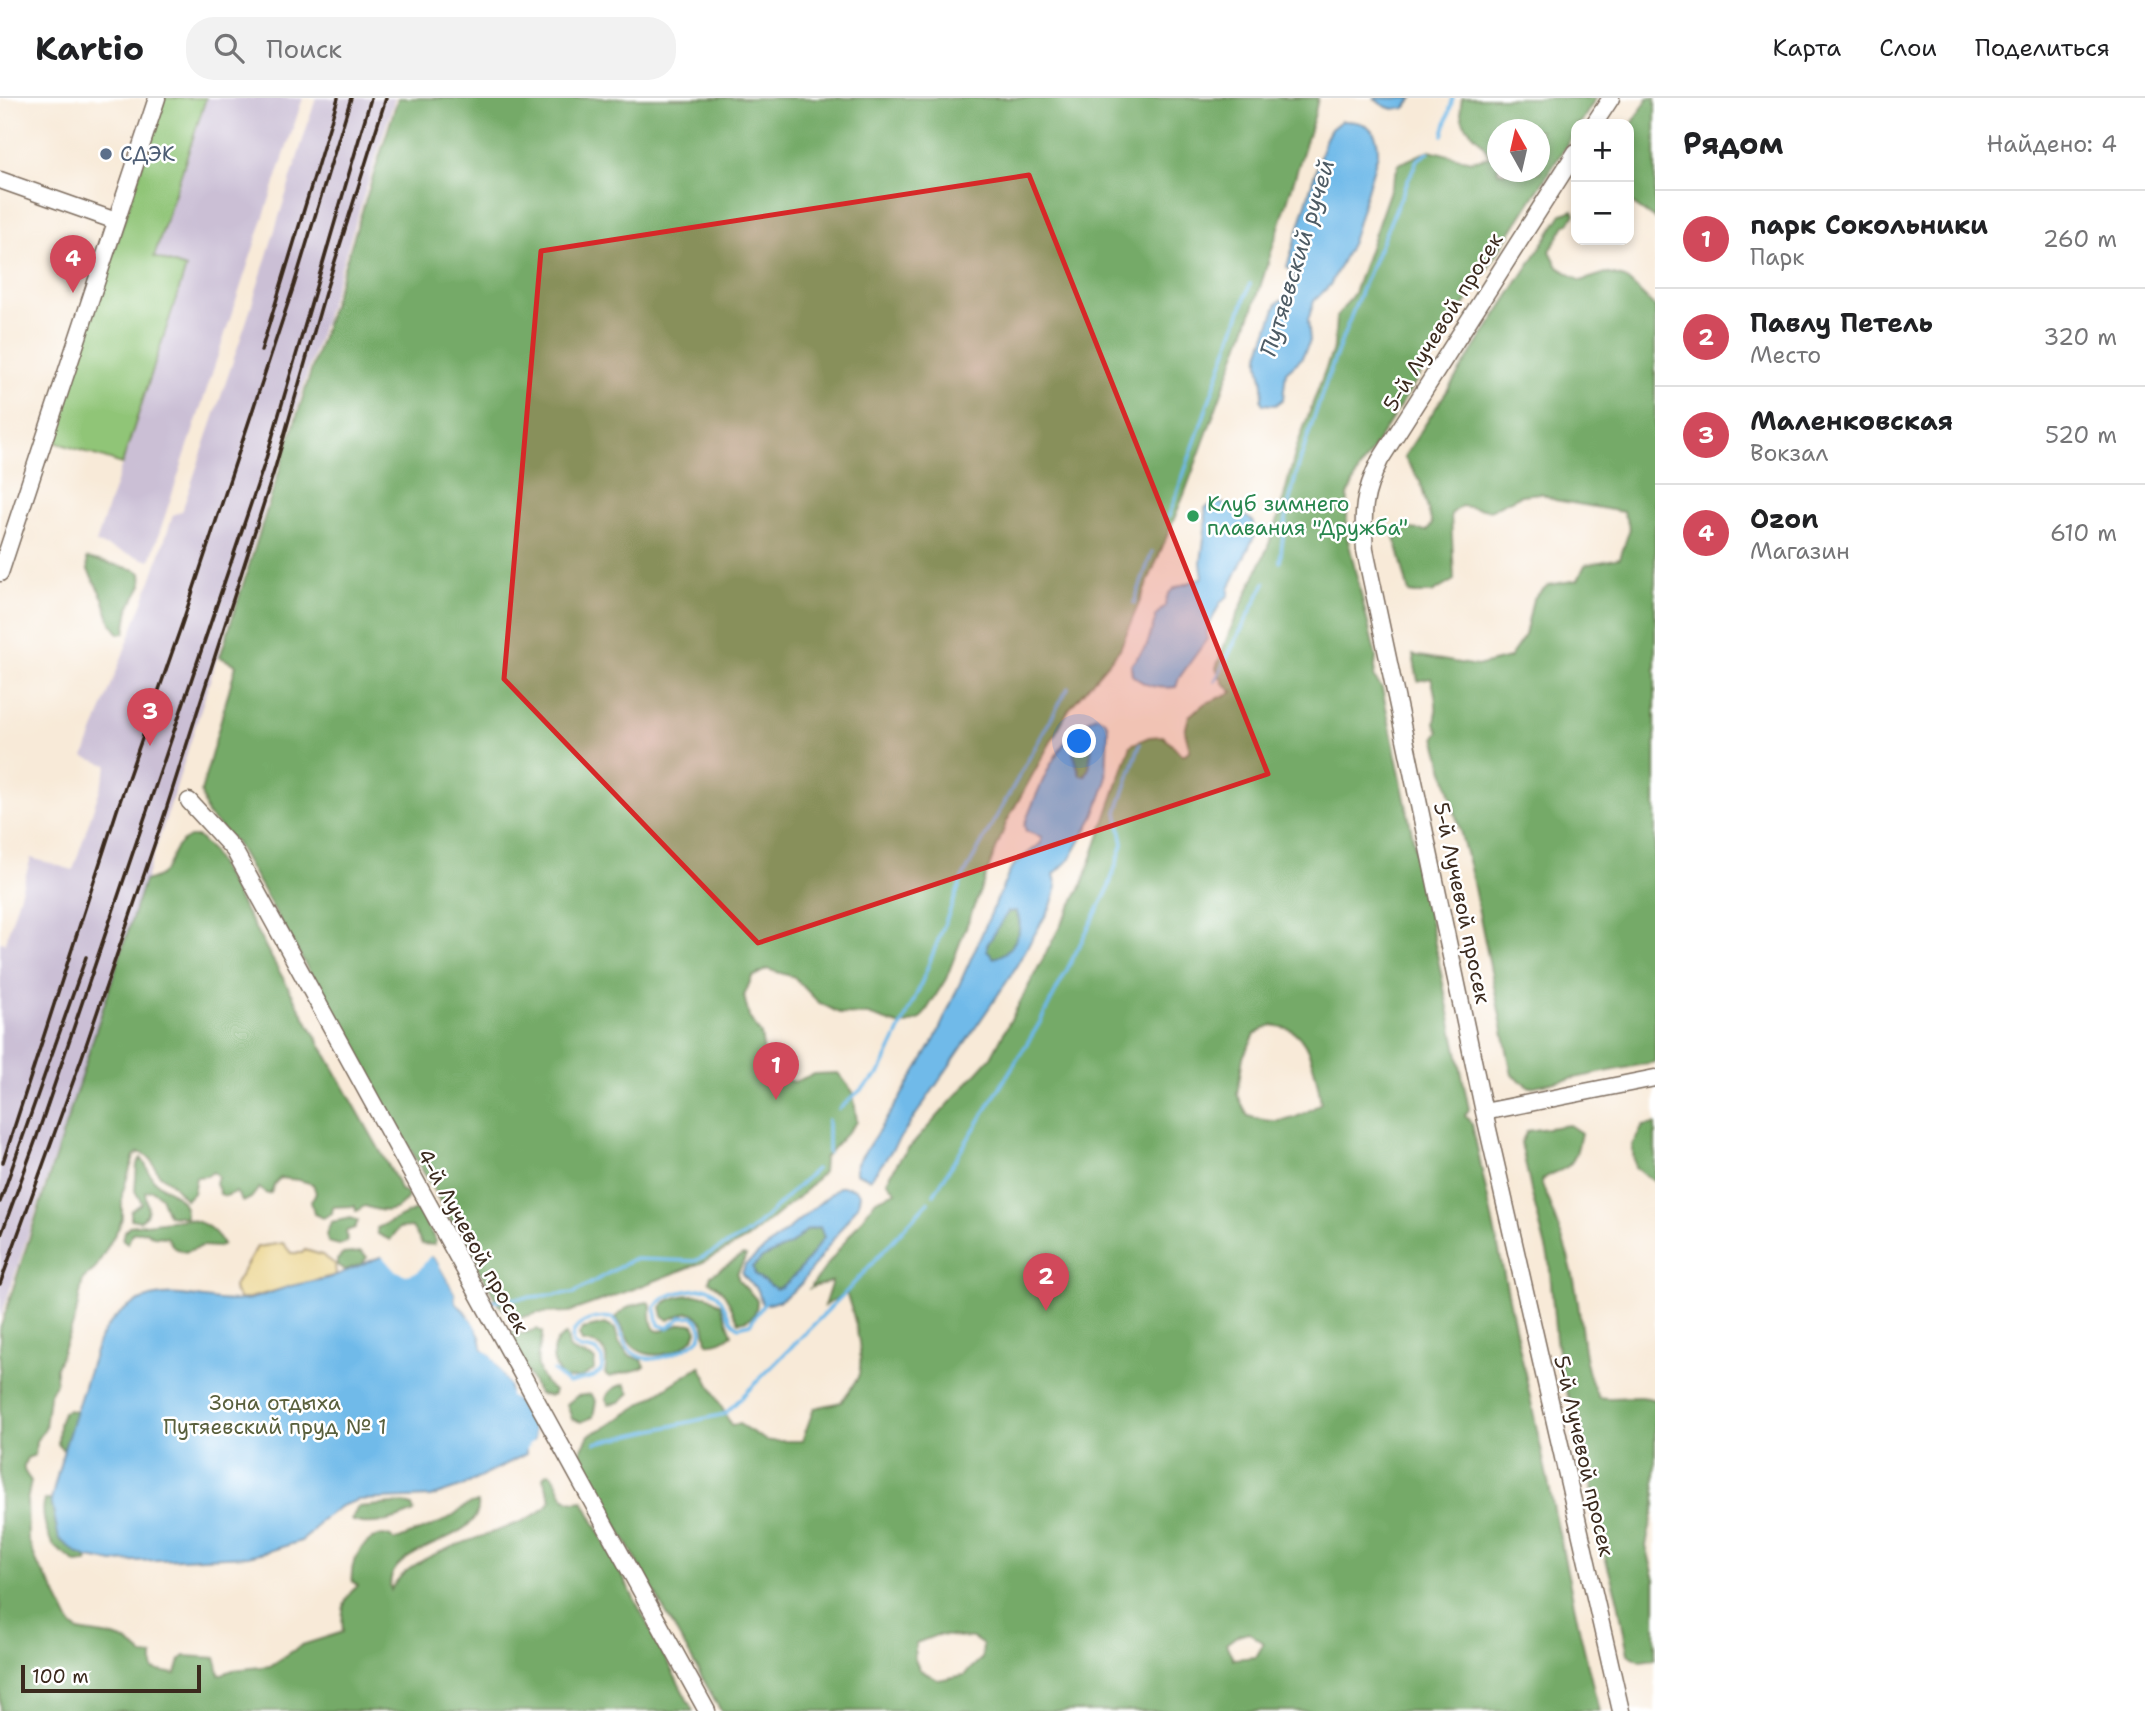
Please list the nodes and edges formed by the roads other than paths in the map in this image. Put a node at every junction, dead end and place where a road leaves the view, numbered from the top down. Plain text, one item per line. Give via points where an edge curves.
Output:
1 (157, 98) edge
2 (1611, 98) edge
3 (1597, 119) edge
4 (1571, 160) edge
5 (0, 180) edge
6 (116, 221) junction
7 (0, 572) edge
8 (189, 801) dead end
9 (1655, 1078) edge
10 (1484, 1112) junction
11 (707, 1711) edge
12 (1620, 1711) edge

1 - 6 street
2 - 3 street
4 - 10 street, 5-й Лучевой просек via 1380,460 1366,489 1363,520
5 - 6 street
6 - 7 street
8 - 11 street, 4-й Лучевой просек via 234,849
9 - 10 street
10 - 12 street, 5-й Лучевой просек

